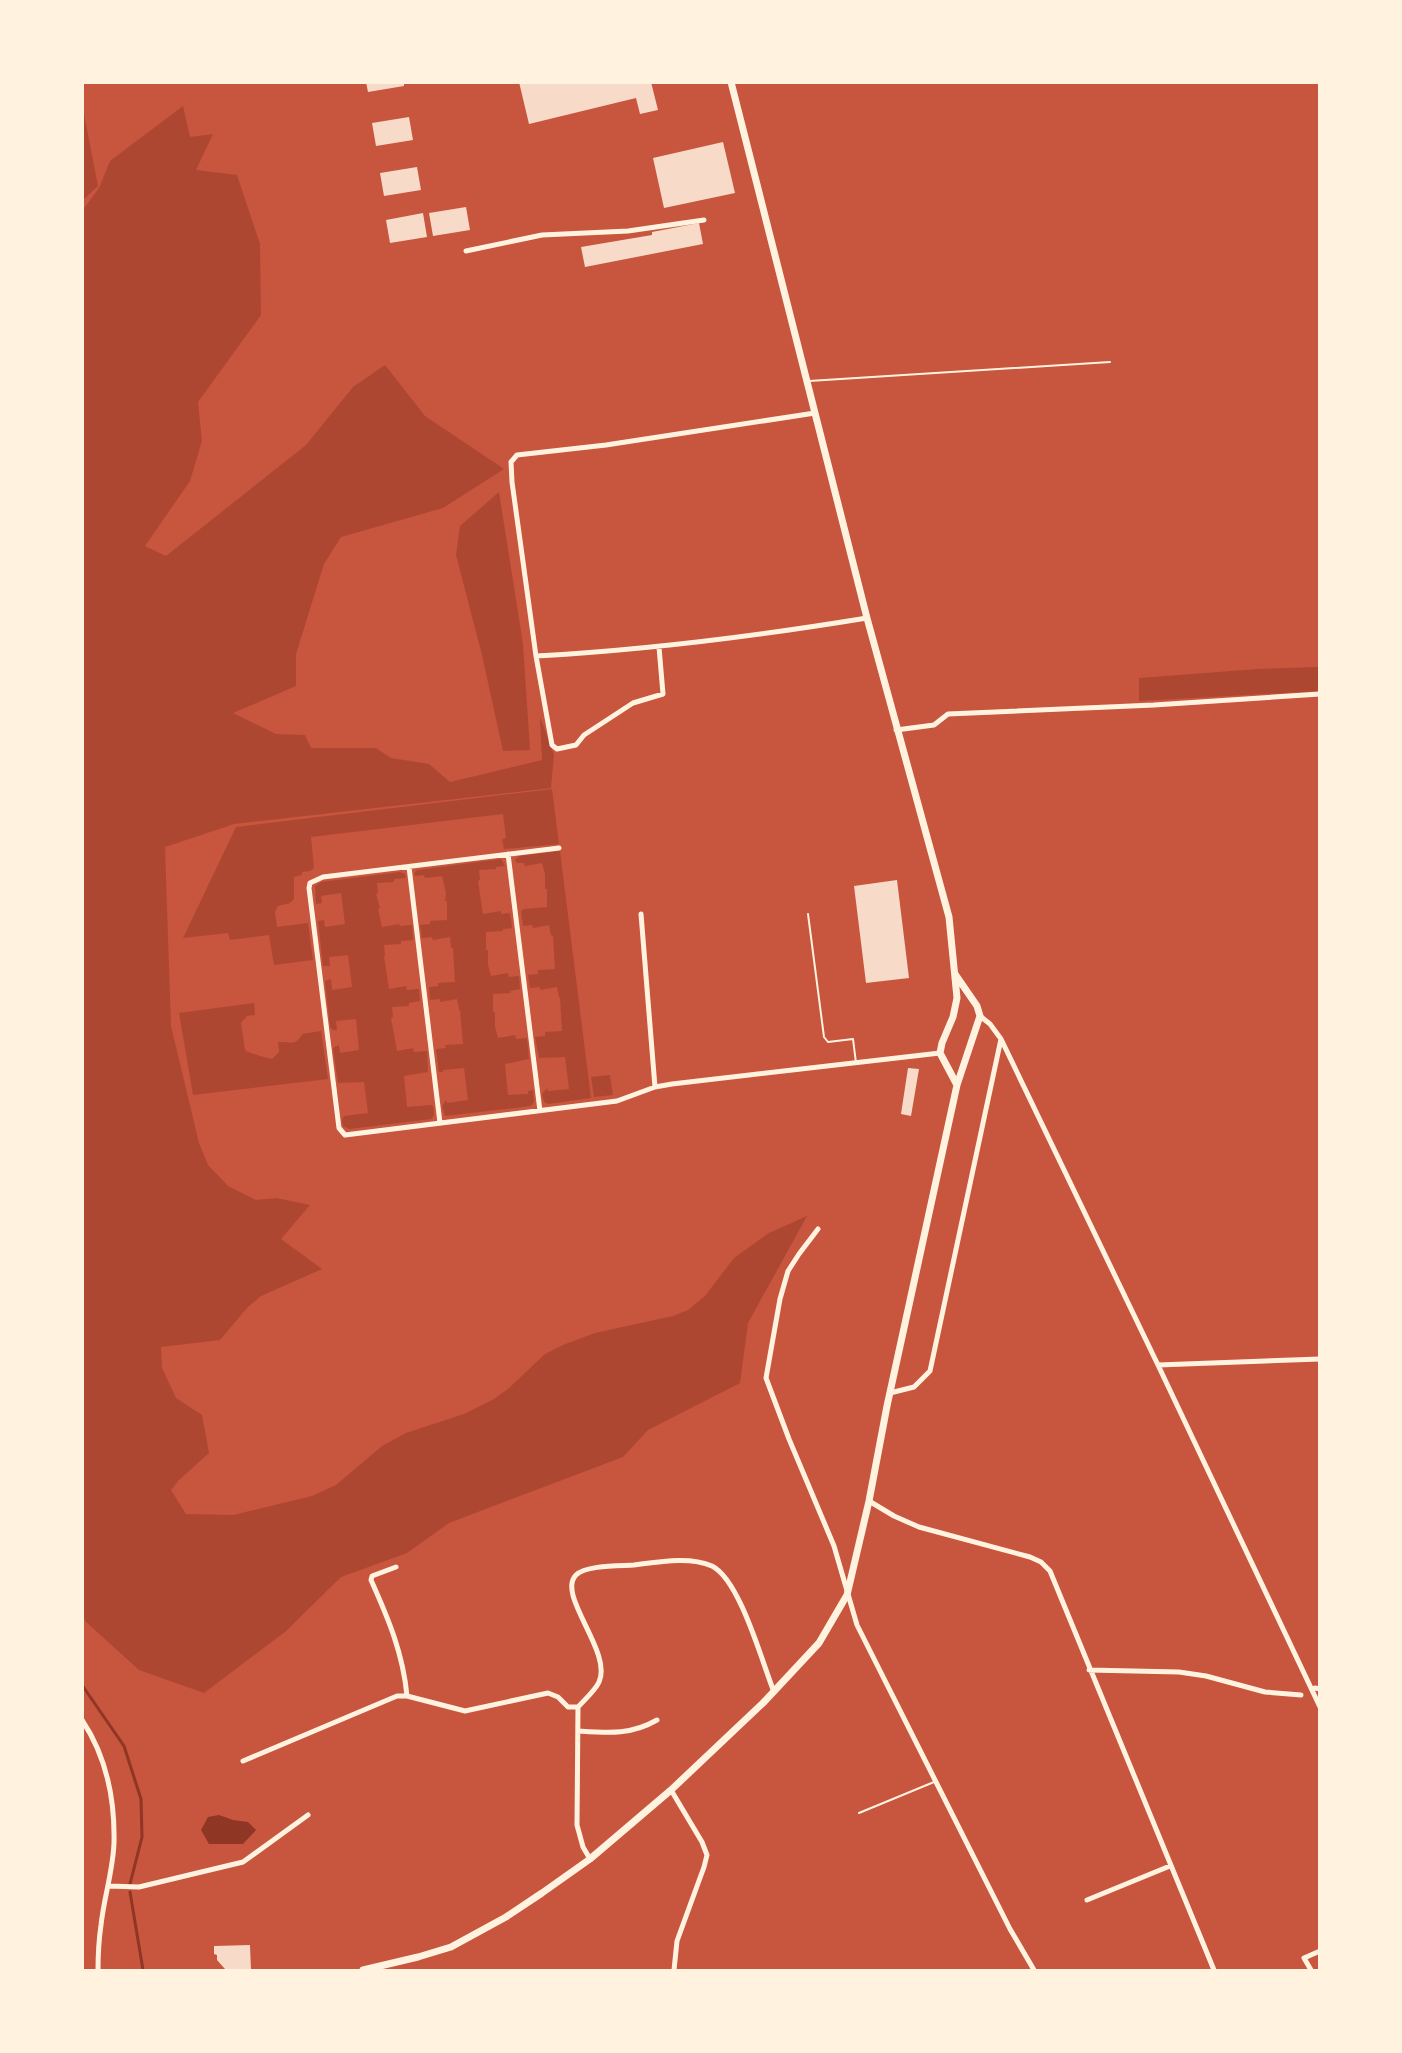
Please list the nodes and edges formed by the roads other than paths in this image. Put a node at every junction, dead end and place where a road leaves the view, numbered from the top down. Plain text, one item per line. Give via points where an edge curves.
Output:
1 (731, 82) edge
2 (704, 220) dead end
3 (466, 251) dead end
4 (1110, 362) dead end
5 (807, 382) junction
6 (814, 413) junction
7 (867, 618) junction
8 (659, 647) junction
9 (536, 656) junction
10 (1320, 694) edge
11 (896, 730) junction
12 (559, 848) dead end
13 (508, 854) junction
14 (409, 867) junction
15 (641, 914) dead end
16 (808, 914) dead end
17 (955, 974) junction
18 (974, 1001) junction
19 (956, 1006) junction
20 (980, 1017) junction
21 (1001, 1039) junction
22 (942, 1056) junction
23 (958, 1061) junction
24 (856, 1063) junction
25 (957, 1084) junction
26 (655, 1087) junction
27 (540, 1111) junction
28 (440, 1123) junction
29 (818, 1229) dead end
30 (1320, 1359) edge
31 (1158, 1365) junction
32 (890, 1393) junction
33 (869, 1501) junction
34 (396, 1567) dead end
35 (847, 1595) junction
36 (1089, 1670) junction
37 (774, 1692) junction
38 (1301, 1695) dead end
39 (407, 1696) junction
40 (578, 1707) junction
41 (1320, 1707) edge
42 (82, 1720) edge
43 (657, 1720) dead end
44 (579, 1731) junction
45 (243, 1761) dead end
46 (936, 1781) junction
47 (671, 1790) junction
48 (859, 1813) dead end
49 (308, 1815) dead end
50 (590, 1859) junction
51 (1170, 1866) junction
52 (109, 1886) junction
53 (1087, 1900) dead end
54 (1320, 1951) edge
55 (99, 1971) edge
56 (363, 1971) edge
57 (674, 1971) edge
58 (1034, 1971) edge
59 (1214, 1971) edge
60 (1311, 1971) edge

1 - 5 street
2 - 3 street via 628,231 543,235
4 - 5 lane
5 - 6 street
6 - 7 street
6 - 9 street via 606,446 517,454 511,462 512,482
7 - 8 street
7 - 11 street
8 - 9 street
8 - 9 street via 663,694 633,703 584,735 576,745 557,749 552,746
10 - 11 street via 948,714 934,725
11 - 17 street via 942,890
12 - 13 street
13 - 14 street
13 - 27 street
14 - 28 street
14 - 28 street via 322,877 310,883 309,888 339,1128 345,1135
15 - 26 street
16 - 24 lane via 824,1037 828,1042 853,1039
17 - 18 street
17 - 19 street
18 - 19 street via 964,1000
18 - 20 street
19 - 22 street via 942,1043
20 - 21 street
20 - 23 street
21 - 31 street
21 - 32 street via 930,1371 914,1387
22 - 23 street
22 - 24 street
22 - 25 street
23 - 25 street
24 - 26 street
25 - 32 street
26 - 27 street via 617,1101
27 - 28 street
29 - 35 street via 788,1271 766,1378 834,1546
30 - 31 street
31 - 41 street
32 - 33 street
33 - 35 street
33 - 36 street via 919,1527 1041,1562 1056,1584
34 - 39 street via 372,1576 371,1580 398,1644
35 - 37 street via 819,1643
35 - 46 street via 857,1625
36 - 38 street via 1179,1672 1265,1692
36 - 51 street
37 - 40 street via 727,1579 712,1567 665,1562 592,1569 574,1578 572,1594 591,1634 600,1665 600,1682
37 - 47 street
39 - 40 street via 465,1711 548,1694 568,1707
39 - 45 street via 388,1698
40 - 44 street
42 - 52 street via 100,1753 112,1799 114,1843
43 - 44 street via 645,1727 615,1733
44 - 50 street via 578,1825
46 - 48 lane
46 - 58 street
47 - 50 street
47 - 57 street via 707,1855 677,1941
49 - 52 street via 243,1862 139,1887
50 - 56 street via 461,1942
51 - 53 street
51 - 59 street
52 - 55 street via 101,1925
54 - 60 street via 1304,1958

